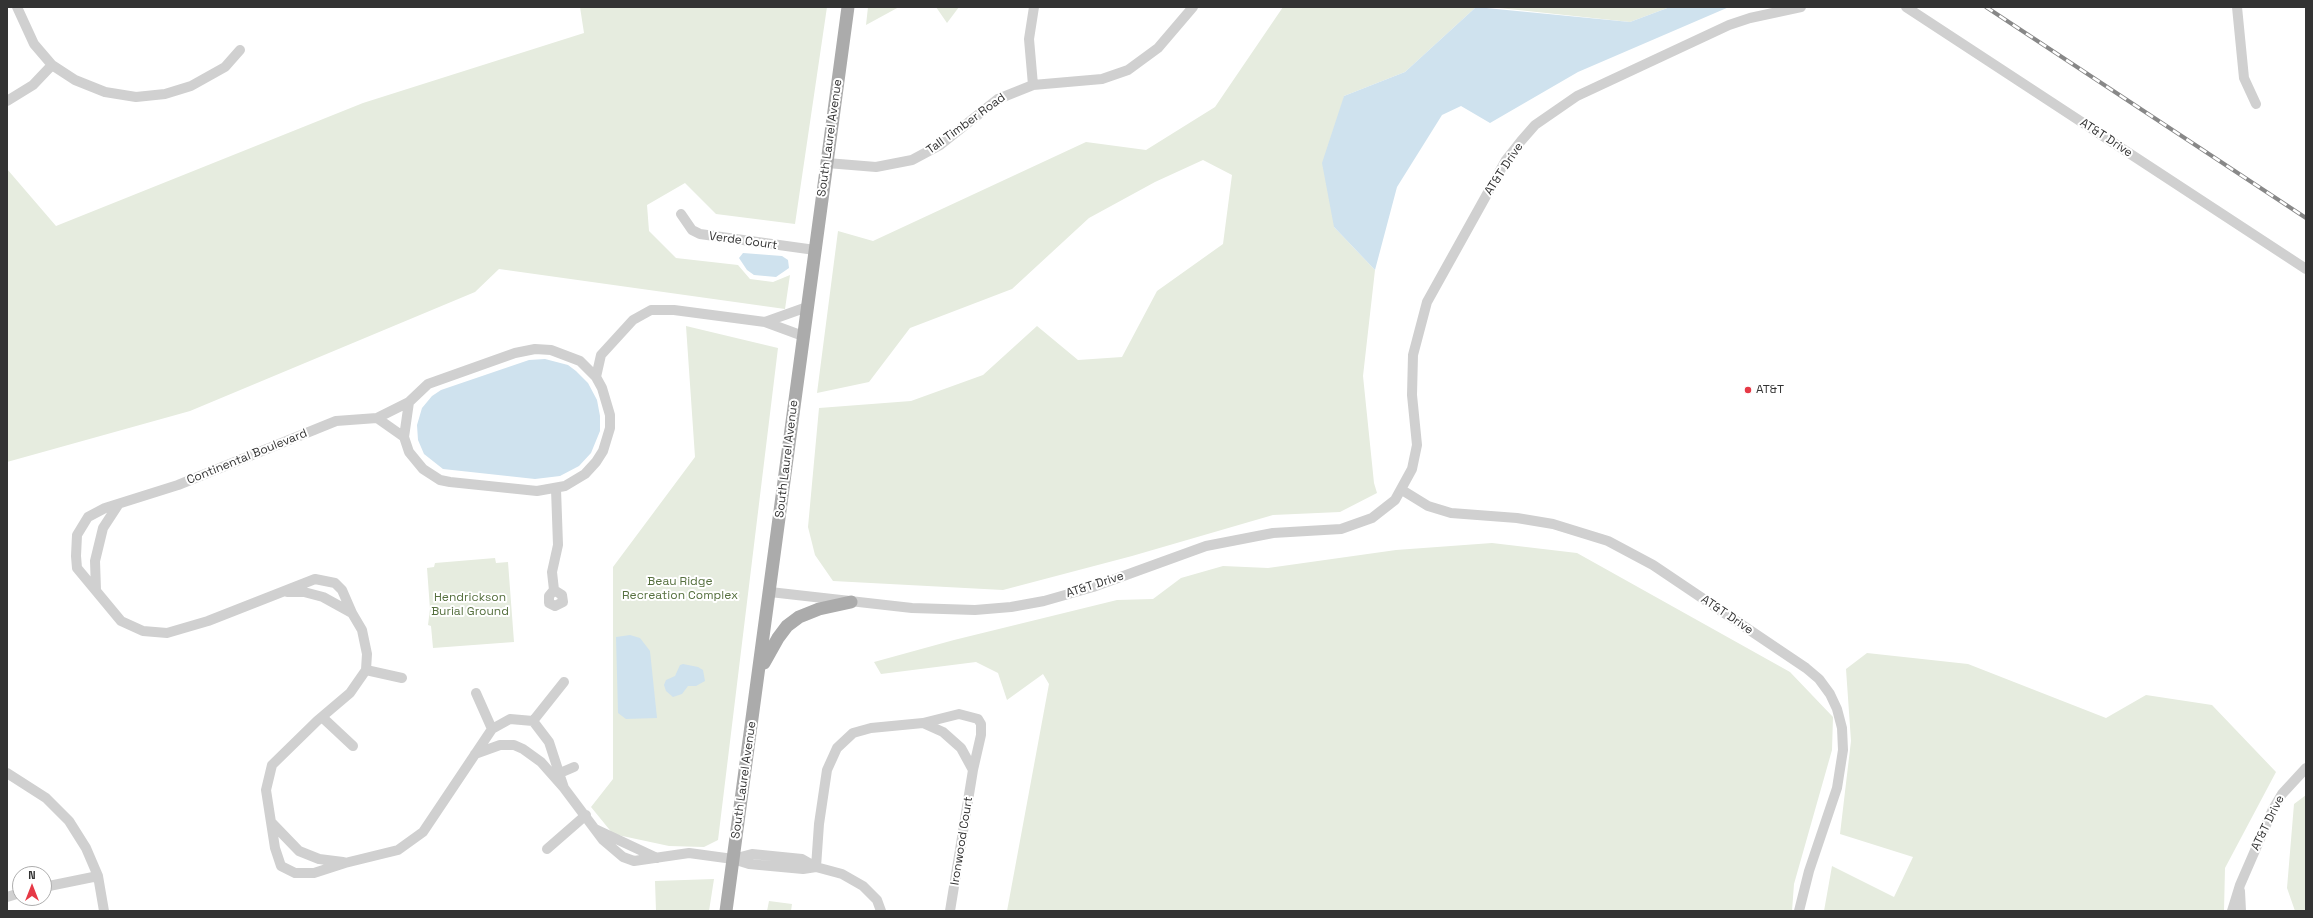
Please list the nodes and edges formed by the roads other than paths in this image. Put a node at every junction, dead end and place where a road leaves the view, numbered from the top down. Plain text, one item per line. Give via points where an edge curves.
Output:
1 (17, 7) edge
2 (848, 7) edge
3 (1034, 7) edge
4 (1193, 7) edge
5 (1801, 7) edge
6 (1906, 7) edge
7 (2237, 7) edge
8 (240, 50) dead end
9 (52, 65) junction
10 (1033, 84) junction
11 (7, 101) edge
12 (2256, 104) dead end
13 (827, 163) junction
14 (681, 214) dead end
15 (815, 250) junction
16 (2306, 269) edge
17 (807, 307) junction
18 (765, 322) junction
19 (803, 336) junction
20 (601, 355) junction
21 (580, 361) junction
22 (596, 377) junction
23 (410, 402) junction
24 (377, 418) junction
25 (404, 437) junction
26 (556, 489) junction
27 (1402, 490) junction
28 (118, 505) junction
29 (96, 590) junction
30 (554, 590) dead end
31 (281, 592) junction
32 (770, 592) junction
33 (851, 602) junction
34 (352, 613) junction
35 (366, 670) junction
36 (402, 678) dead end
37 (758, 680) junction
38 (564, 682) dead end
39 (476, 693) dead end
40 (322, 717) junction
41 (533, 721) junction
42 (923, 723) junction
43 (492, 728) junction
44 (353, 746) dead end
45 (475, 754) junction
46 (574, 767) dead end
47 (2306, 768) edge
48 (972, 770) junction
49 (7, 773) edge
50 (560, 773) junction
51 (564, 788) junction
52 (586, 815) junction
53 (271, 821) junction
54 (547, 849) dead end
55 (733, 859) junction
56 (345, 862) junction
57 (816, 867) junction
58 (98, 876) junction
59 (52, 885) edge
60 (2240, 885) junction
61 (104, 911) edge
62 (726, 911) edge
63 (881, 911) edge
64 (950, 911) edge
65 (1800, 911) edge
66 (2232, 911) edge
67 (2241, 911) edge

1 - 9 street via 34,44
2 - 13 main road, South Laurel Avenue
3 - 10 street via 1029,39
4 - 10 street, Tall Timber Road via 1158,48 1128,70 1102,79
5 - 27 street, AT&T Drive via 1729,25 1577,96 1535,125 1521,141 1506,160 1427,302 1417,335 1411,376 1417,445 1412,469
6 - 16 street, AT&T Drive
7 - 12 street via 2244,78
8 - 9 street via 225,67 191,86 165,94 136,97 104,92 75,80
9 - 11 street via 33,85
10 - 13 street, Tall Timber Road via 998,99 940,145 912,160 876,167
13 - 15 main road, South Laurel Avenue
14 - 15 street, Verde Court via 692,230 700,234
15 - 17 main road, South Laurel Avenue
17 - 18 street
17 - 19 main road, South Laurel Avenue
18 - 19 street
18 - 20 street via 674,310 651,310 633,320
19 - 32 main road, South Laurel Avenue
20 - 21 street
20 - 22 street
21 - 22 street, Continental Boulevard
21 - 23 street, Continental Boulevard via 551,350 535,349 515,353 428,384
22 - 26 street, Continental Boulevard via 610,416 607,441 596,462 585,474 576,481
23 - 24 street, Continental Boulevard
23 - 25 street
24 - 25 street
24 - 28 street, Continental Boulevard via 336,421 178,485
25 - 26 street, Continental Boulevard via 414,461 440,480 537,491
26 - 30 street via 558,545 552,572
27 - 33 street, AT&T Drive via 1381,513 1352,527 1273,533 1213,544 1093,587 1044,601 1011,607 960,610
27 - 65 street, AT&T Drive via 1428,506 1451,513 1546,523 1572,528 1608,541 1653,565 1819,679 1838,709 1844,750 1839,783 1809,871
28 - 29 street via 103,528 95,562
28 - 29 street, Continental Boulevard via 105,508 88,517 78,535 77,568
29 - 31 street, Continental Boulevard via 121,621 143,631 168,633 214,619
31 - 34 street, Continental Boulevard via 304,592 324,597
31 - 34 street, Continental Boulevard via 315,579 328,581 342,590
32 - 33 street, AT&T Drive
32 - 37 main road, South Laurel Avenue
33 - 37 main road via 806,614 787,626 771,650
34 - 35 street, Continental Boulevard via 362,630 367,654
35 - 36 street
35 - 40 street via 350,693
37 - 55 main road, South Laurel Avenue
38 - 41 street
39 - 43 street
40 - 44 street
40 - 53 street via 272,765 266,790
41 - 43 street via 510,719
41 - 50 street via 549,742
42 - 48 street, Ironwood Court via 943,732 961,748
42 - 48 street, Ironwood Court via 960,714 978,719 981,724 981,735
42 - 57 street, Ironwood Court via 871,728 853,733 837,748 827,770
43 - 45 street
45 - 51 street via 500,745 514,745 541,762
45 - 56 street via 423,832 398,850
46 - 50 street
47 - 60 street, AT&T Drive via 2273,808
48 - 64 street, Ironwood Court
49 - 58 street via 46,798 69,821 86,848
50 - 51 street
51 - 52 street
52 - 54 street
52 - 55 street via 603,840 623,857 634,861 689,853
53 - 56 street via 299,850 319,859
53 - 56 street via 281,866 295,873 314,873
55 - 57 street via 748,864 778,862 803,870
55 - 62 main road, South Laurel Avenue
57 - 63 street via 842,874 863,886 878,900
58 - 59 street
58 - 61 street
60 - 66 street, AT&T Drive
60 - 67 street

